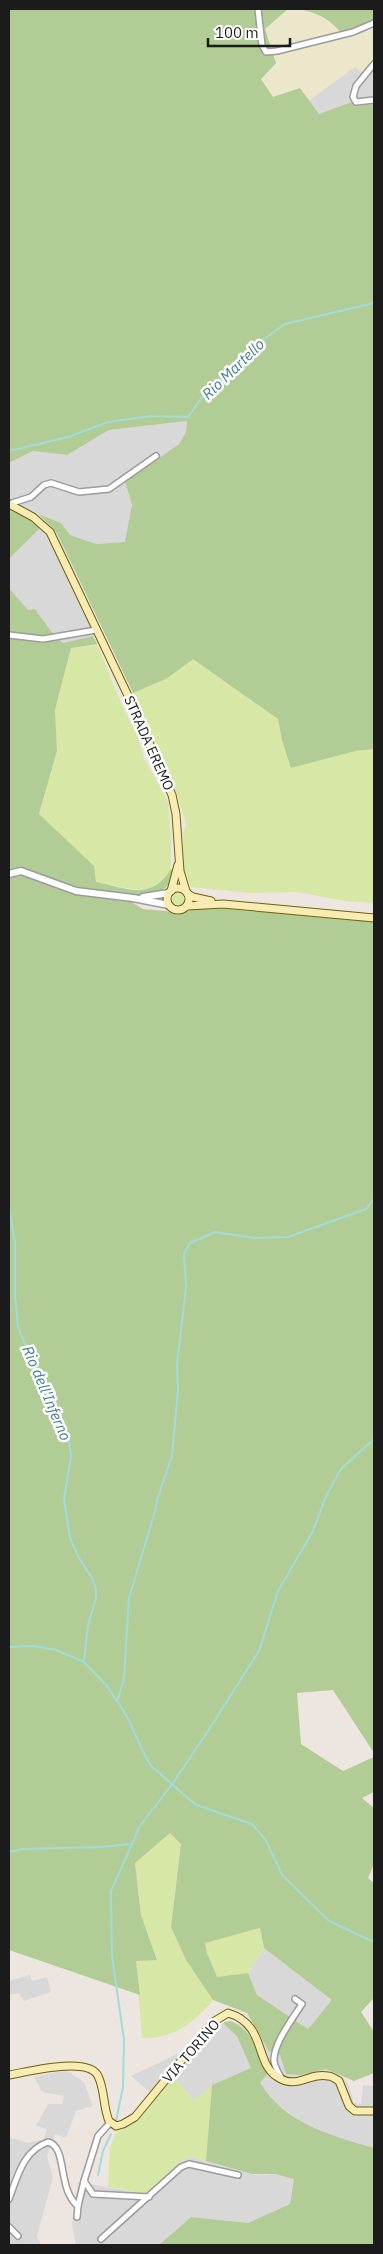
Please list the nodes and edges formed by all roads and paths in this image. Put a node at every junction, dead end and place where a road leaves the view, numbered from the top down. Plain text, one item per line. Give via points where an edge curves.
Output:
1 (258, 9) edge
2 (374, 23) edge
3 (374, 64) edge
4 (374, 100) edge
5 (156, 456) dead end
6 (9, 504) edge
7 (96, 630) junction
8 (9, 635) edge
9 (178, 863) junction
10 (9, 874) edge
11 (170, 892) junction
12 (187, 892) junction
13 (133, 898) junction
14 (223, 904) junction
15 (169, 905) junction
16 (187, 906) junction
17 (374, 918) edge
18 (295, 1999) dead end
19 (9, 2075) edge
20 (283, 2080) junction
21 (374, 2111) edge
22 (110, 2124) junction
23 (238, 2175) dead end
24 (84, 2181) junction
25 (149, 2196) junction
26 (9, 2199) edge
27 (78, 2206) junction
28 (77, 2217) dead end
29 (9, 2228) edge
30 (18, 2236) dead end
31 (101, 2239) dead end

1 - 2 street via 262,45 266,52 353,32
3 - 4 street via 356,86 353,97 356,102
5 - 6 street, STRADA EREMO via 109,488 79,492 51,483 31,497
6 - 7 main road, STRADA EREMO via 33,517 50,532
7 - 8 street via 43,639
7 - 9 main road, STRADA EREMO via 172,795
9 - 11 main road, STRADA EREMO
9 - 12 main road, STRADA EREMO
10 - 13 street via 27,872 76,891
11 - 12 main road via 177,888
11 - 13 street via 152,898
11 - 15 main road via 167,898
12 - 14 main road via 193,897
12 - 16 main road
13 - 15 street
14 - 16 main road
14 - 17 main road
15 - 16 main road via 178,910
18 - 20 street via 302,2004 285,2030 275,2054 274,2061
19 - 22 main road via 74,2065 89,2068 98,2077
20 - 21 main road via 300,2082 328,2076 339,2081 349,2106 355,2111
20 - 22 main road, VIA TORINO via 274,2075 257,2038 244,2021 228,2013 212,2022 135,2117 116,2126
22 - 24 street via 98,2136
23 - 25 street via 189,2164
24 - 25 street via 93,2194
24 - 27 street
25 - 31 street
26 - 27 street via 31,2150 48,2142 54,2143 58,2149 64,2185
27 - 28 street
29 - 30 street

